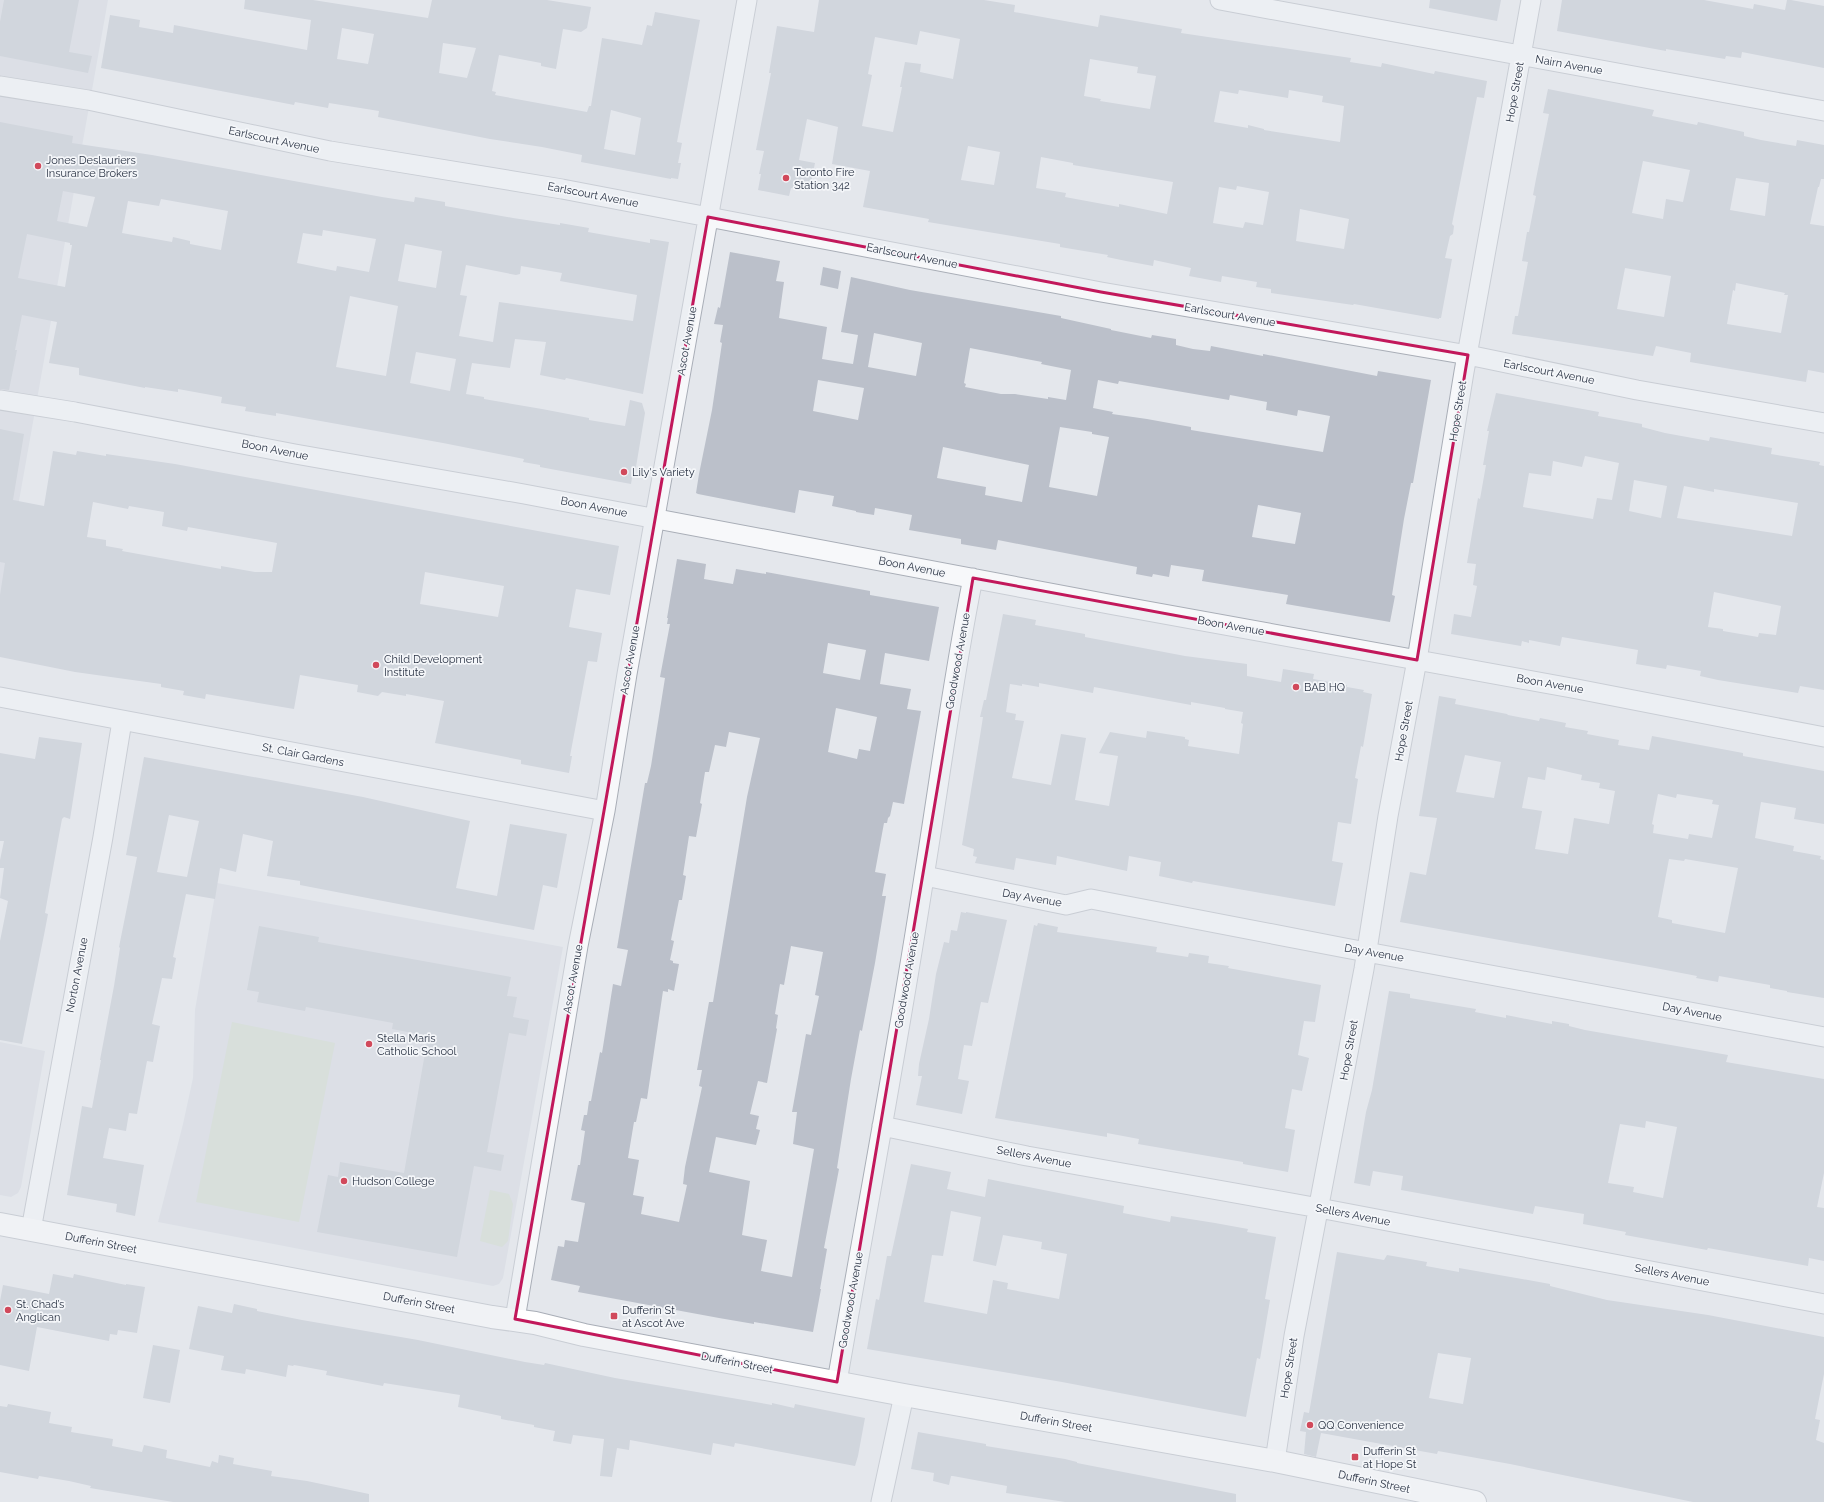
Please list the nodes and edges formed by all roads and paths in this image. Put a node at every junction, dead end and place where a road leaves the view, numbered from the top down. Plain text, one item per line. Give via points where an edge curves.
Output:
1 (747, 0) edge
2 (1220, 0) edge
3 (1531, 0) edge
4 (1522, 56) junction
5 (0, 86) edge
6 (1824, 111) edge
7 (708, 217) junction
8 (1468, 356) junction
9 (0, 400) edge
10 (1824, 423) edge
11 (655, 519) junction
12 (973, 578) junction
13 (1417, 660) junction
14 (0, 697) edge
15 (122, 721) junction
16 (1824, 737) edge
17 (605, 812) junction
18 (925, 876) junction
19 (1366, 952) junction
20 (1824, 1037) edge
21 (882, 1126) junction
22 (1319, 1208) junction
23 (0, 1224) edge
24 (31, 1230) junction
25 (1824, 1304) edge
26 (515, 1320) junction
27 (837, 1382) junction
28 (904, 1395) junction
29 (1275, 1461) junction
30 (881, 1502) edge
31 (1475, 1502) edge

1 - 7 street, Ascot Avenue
2 - 4 street, Nairn Avenue
3 - 4 street, Hope Street
4 - 6 street, Nairn Avenue
4 - 8 street, Hope Street
5 - 7 street, Earlscourt Avenue via 88,100 330,152 562,189
7 - 8 street, Earlscourt Avenue via 1108,293
7 - 11 street, Ascot Avenue
8 - 10 street, Earlscourt Avenue
8 - 13 street, Hope Street
9 - 11 street, Boon Avenue
11 - 12 street, Boon Avenue
11 - 17 street, Ascot Avenue
12 - 13 street, Boon Avenue
12 - 18 street, Goodwood Avenue
13 - 16 street, Boon Avenue
13 - 19 street, Hope Street
14 - 15 street, St. Clair Gardens
15 - 17 street, St. Clair Gardens
15 - 24 street, Norton Avenue
17 - 26 street, Ascot Avenue via 578,946
18 - 19 street, Day Avenue via 1066,905 1091,899
18 - 21 street, Goodwood Avenue
19 - 20 street, Day Avenue
19 - 22 street, Hope Street
21 - 22 street, Sellers Avenue via 1027,1156
21 - 27 street, Goodwood Avenue
22 - 25 street, Sellers Avenue
22 - 29 street, Hope Street via 1294,1336
23 - 24 main road, Dufferin Street
24 - 26 main road, Dufferin Street
26 - 27 main road, Dufferin Street
27 - 28 main road, Dufferin Street
28 - 29 main road, Dufferin Street
28 - 30 street
29 - 31 main road, Dufferin Street

